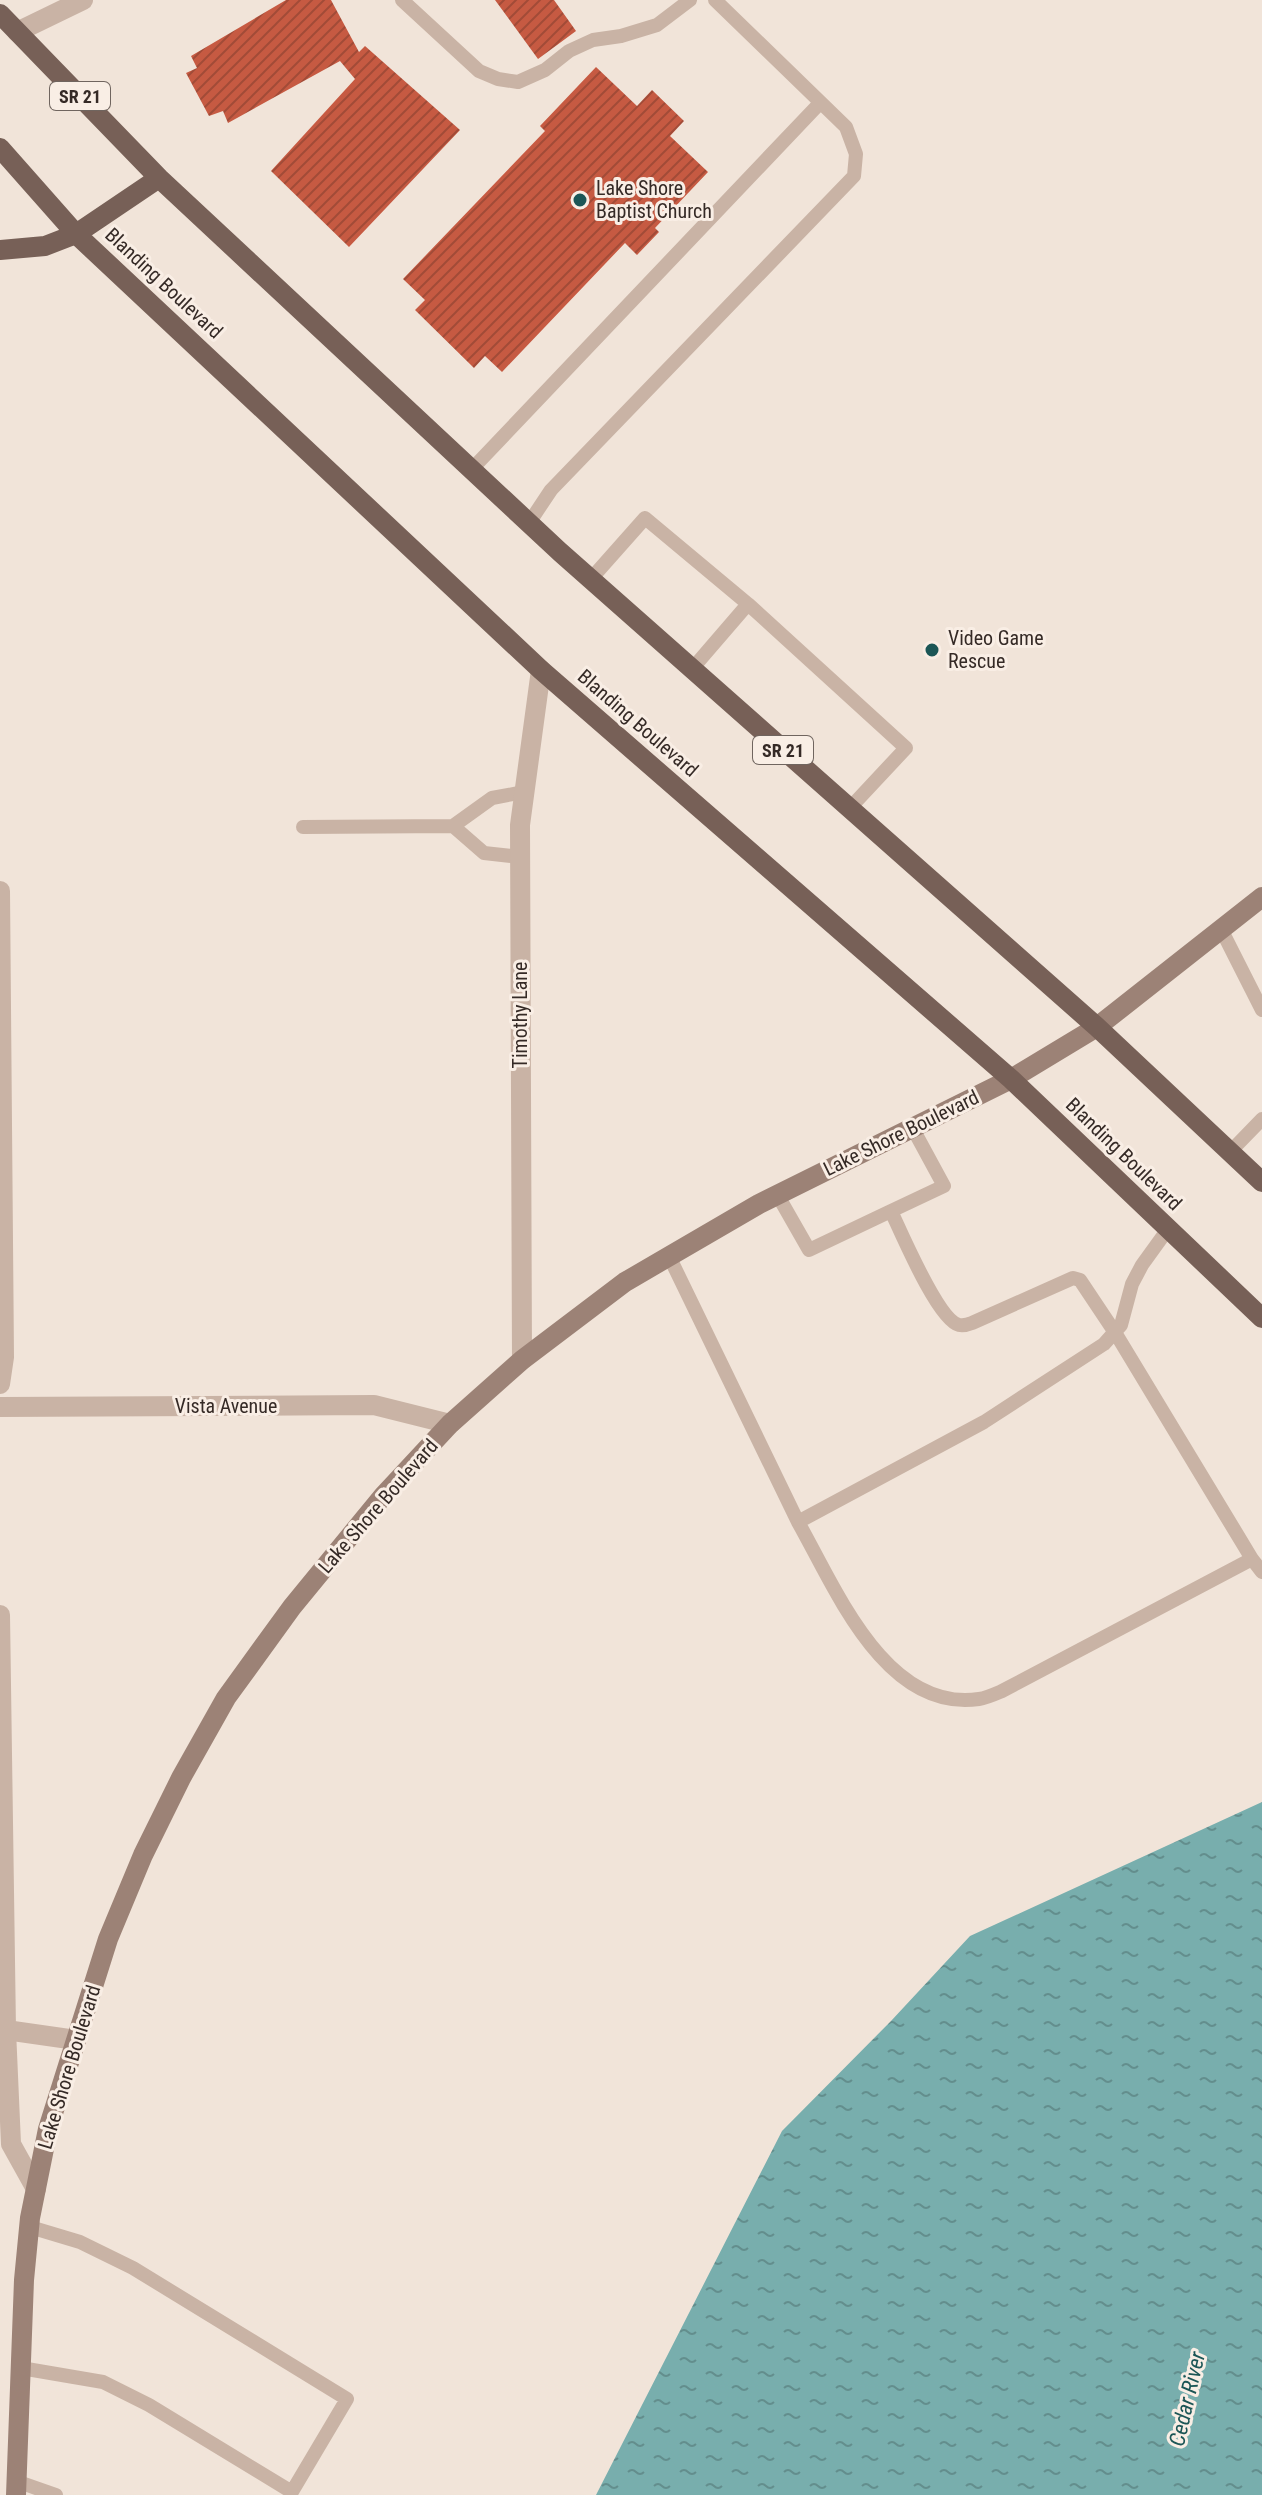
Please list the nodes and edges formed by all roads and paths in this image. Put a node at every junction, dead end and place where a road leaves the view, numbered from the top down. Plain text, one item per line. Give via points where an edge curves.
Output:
1 (83, 0) edge
2 (402, 0) edge
3 (690, 0) edge
4 (715, 0) edge
5 (0, 14) edge
6 (8, 38) edge
7 (820, 103) junction
8 (0, 148) edge
9 (159, 178) junction
10 (76, 234) junction
11 (0, 250) edge
12 (472, 469) junction
13 (529, 523) junction
14 (590, 580) junction
15 (748, 604) junction
16 (692, 669) junction
17 (541, 670) junction
18 (524, 792) junction
19 (849, 809) junction
20 (453, 826) junction
21 (303, 827) dead end
22 (520, 857) junction
23 (0, 891) edge
24 (1262, 897) edge
25 (1221, 929) junction
26 (1262, 1010) edge
27 (1097, 1027) junction
28 (1011, 1079) junction
29 (1262, 1119) edge
30 (912, 1127) junction
31 (1230, 1152) junction
32 (1262, 1182) edge
33 (777, 1194) junction
34 (891, 1211) junction
35 (1168, 1229) junction
36 (669, 1256) junction
37 (1262, 1318) edge
38 (1116, 1334) junction
39 (522, 1360) junction
40 (0, 1384) edge
41 (0, 1407) edge
42 (450, 1424) junction
43 (798, 1522) junction
44 (1252, 1559) junction
45 (1262, 1572) edge
46 (0, 1615) edge
47 (6, 2030) junction
48 (76, 2040) junction
49 (36, 2189) junction
50 (30, 2227) junction
51 (21, 2368) junction
52 (16, 2488) edge
53 (291, 2493) edge
54 (56, 2495) edge

1 - 6 street
2 - 3 lane via 479,71 518,82 593,40 657,25
4 - 7 lane
5 - 6 main road, SR 21
6 - 9 main road, SR 21
7 - 12 lane
7 - 13 lane via 846,127 856,154 854,176 551,490
8 - 10 main road, Blanding Boulevard
9 - 10 main road
9 - 12 main road, SR 21
10 - 11 main road via 45,246
10 - 17 main road, Blanding Boulevard
12 - 13 main road, SR 21
13 - 14 main road, SR 21
14 - 15 lane via 645,518
14 - 16 main road, SR 21
15 - 16 lane
15 - 19 lane via 906,748
16 - 19 main road, SR 21
17 - 18 street, Timothy Lane
17 - 28 main road, Blanding Boulevard
18 - 20 lane via 492,798
18 - 22 street, Timothy Lane
19 - 27 main road, SR 21
20 - 21 lane
20 - 22 lane via 484,853
22 - 39 street, Timothy Lane
23 - 40 street
24 - 25 street, Lake Shore Boulevard
25 - 26 lane
25 - 27 street, Lake Shore Boulevard
27 - 28 street, Lake Shore Boulevard
27 - 31 main road, SR 21
28 - 30 street, Lake Shore Boulevard
28 - 35 main road, Blanding Boulevard
29 - 31 lane
30 - 33 street, Lake Shore Boulevard
30 - 34 lane via 944,1186
31 - 32 main road, SR 21
33 - 34 lane via 809,1250
33 - 36 street, Lake Shore Boulevard
34 - 38 lane via 916,1266 957,1325 1073,1278 1085,1285
35 - 37 main road, Blanding Boulevard
35 - 38 lane via 1132,1284
36 - 39 street, Lake Shore Boulevard via 625,1282
36 - 43 lane
38 - 43 lane via 984,1422
38 - 44 lane
39 - 42 street, Lake Shore Boulevard
41 - 42 street, Vista Avenue via 374,1405
42 - 48 street, Lake Shore Boulevard via 312,1582 226,1698 143,1855 108,1939
43 - 44 lane via 863,1637 901,1676 927,1692 953,1699 979,1699 1002,1691
44 - 45 lane
46 - 47 street
47 - 48 street
47 - 49 street via 11,2144
48 - 49 street, Lake Shore Boulevard
49 - 50 street, Lake Shore Boulevard
50 - 51 street, Lake Shore Boulevard
50 - 53 lane via 80,2242 133,2268 347,2399
51 - 52 street, Lake Shore Boulevard
51 - 53 lane via 103,2382
52 - 54 lane

